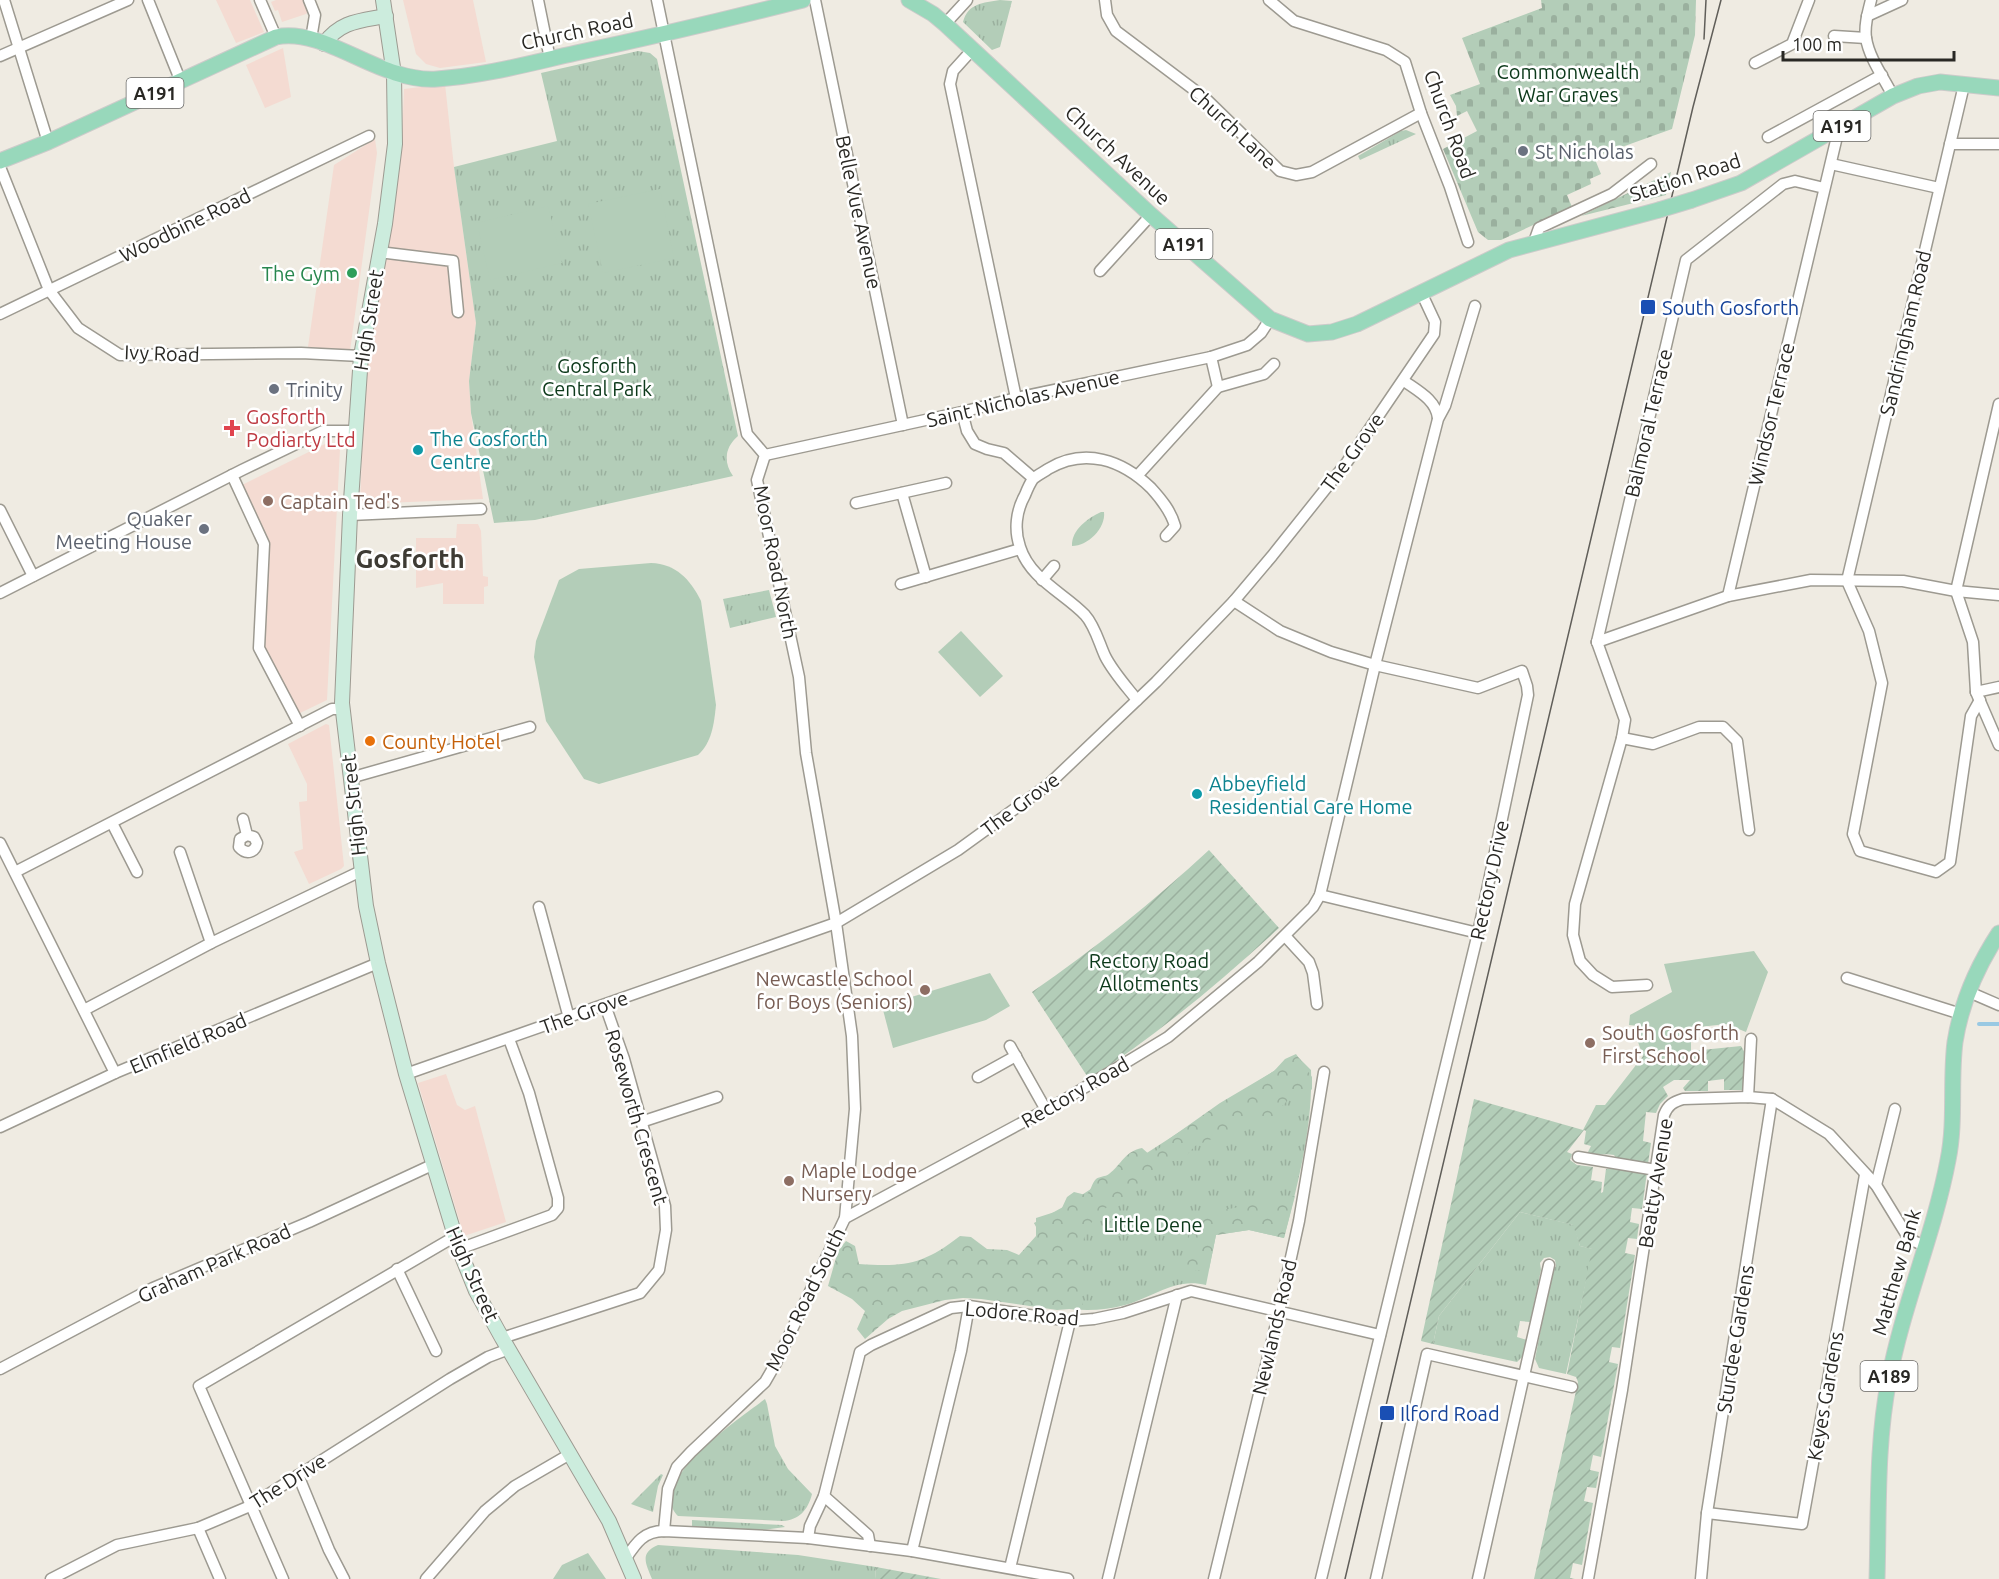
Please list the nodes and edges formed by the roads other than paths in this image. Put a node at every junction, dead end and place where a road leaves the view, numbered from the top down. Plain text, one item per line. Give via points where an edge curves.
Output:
1 (4, 0) edge
2 (128, 0) edge
3 (148, 0) edge
4 (260, 0) edge
5 (309, 0) edge
6 (383, 0) edge
7 (538, 0) edge
8 (657, 0) edge
9 (803, 0) edge
10 (815, 0) edge
11 (909, 0) edge
12 (966, 0) edge
13 (1104, 0) edge
14 (1269, 0) edge
15 (1809, 0) edge
16 (1871, 0) edge
17 (1902, 0) edge
18 (386, 16) junction
19 (1868, 16) junction
20 (939, 19) junction
21 (663, 34) junction
22 (1834, 36) dead end
23 (276, 37) junction
24 (1866, 38) junction
25 (317, 41) junction
26 (19, 48) junction
27 (972, 50) junction
28 (0, 56) edge
29 (550, 59) junction
30 (1755, 63) dead end
31 (394, 74) junction
32 (1882, 75) junction
33 (181, 82) junction
34 (1964, 85) junction
35 (1999, 88) edge
36 (1893, 96) junction
37 (1421, 113) junction
38 (1839, 128) junction
39 (369, 136) dead end
40 (1768, 137) dead end
41 (48, 142) junction
42 (1950, 144) junction
43 (1999, 144) edge
44 (0, 161) edge
45 (1651, 164) dead end
46 (1831, 164) junction
47 (0, 166) edge
48 (1824, 188) junction
49 (1939, 188) junction
50 (1151, 215) junction
51 (1468, 242) dead end
52 (1534, 242) junction
53 (1509, 250) joint
54 (379, 252) junction
55 (1100, 272) dead end
56 (49, 290) junction
57 (1421, 292) junction
58 (1475, 306) dead end
59 (458, 312) dead end
60 (0, 314) edge
61 (1270, 319) junction
62 (361, 356) junction
63 (1211, 357) junction
64 (1274, 364) dead end
65 (1404, 381) junction
66 (1218, 387) junction
67 (1016, 398) junction
68 (1999, 404) edge
69 (962, 412) junction
70 (1438, 419) junction
71 (903, 425) junction
72 (356, 431) junction
73 (765, 455) junction
74 (232, 475) junction
75 (1138, 475) junction
76 (1034, 478) junction
77 (946, 483) dead end
78 (902, 493) junction
79 (856, 503) dead end
80 (481, 509) dead end
81 (0, 510) edge
82 (350, 514) junction
83 (1166, 536) dead end
84 (1020, 549) junction
85 (1054, 566) dead end
86 (33, 576) junction
87 (926, 577) junction
88 (1042, 580) junction
89 (1847, 581) junction
90 (901, 584) dead end
91 (1956, 591) junction
92 (0, 593) edge
93 (1999, 595) edge
94 (1728, 596) junction
95 (1234, 601) junction
96 (1598, 642) junction
97 (1375, 665) junction
98 (1999, 687) edge
99 (1978, 696) junction
100 (1137, 700) junction
101 (343, 709) junction
102 (300, 726) junction
103 (530, 727) dead end
104 (1622, 738) junction
105 (1999, 744) edge
106 (350, 778) junction
107 (243, 819) dead end
108 (112, 822) junction
109 (1749, 830) dead end
110 (247, 835) dead end
111 (0, 843) edge
112 (180, 852) dead end
113 (3, 857) edge
114 (361, 871) junction
115 (15, 872) junction
116 (137, 872) dead end
117 (1320, 895) junction
118 (539, 907) dead end
119 (836, 923) junction
120 (1478, 933) junction
121 (1999, 933) edge
122 (1286, 937) junction
123 (211, 943) junction
124 (378, 963) junction
125 (1847, 978) dead end
126 (1647, 985) dead end
127 (1969, 992) junction
128 (1317, 1004) dead end
129 (605, 1005) junction
130 (1999, 1005) edge
131 (84, 1010) junction
132 (1961, 1014) junction
133 (568, 1018) junction
134 (509, 1039) junction
135 (1751, 1039) dead end
136 (1324, 1072) dead end
137 (115, 1073) junction
138 (406, 1074) junction
139 (978, 1077) dead end
140 (717, 1097) dead end
141 (1748, 1097) junction
142 (1772, 1099) junction
143 (1046, 1110) junction
144 (1895, 1110) dead end
145 (641, 1122) junction
146 (0, 1126) edge
147 (1578, 1157) dead end
148 (432, 1165) junction
149 (1656, 1170) junction
150 (1865, 1175) junction
151 (1876, 1185) junction
152 (845, 1218) junction
153 (456, 1243) junction
154 (1925, 1246) junction
155 (1549, 1265) dead end
156 (397, 1269) junction
157 (1177, 1295) junction
158 (969, 1306) junction
159 (1279, 1312) junction
160 (1070, 1320) junction
161 (1380, 1335) junction
162 (505, 1343) junction
163 (436, 1351) dead end
164 (0, 1369) edge
165 (1524, 1375) junction
166 (1572, 1387) dead end
167 (570, 1454) junction
168 (298, 1475) junction
169 (824, 1496) junction
170 (250, 1506) junction
171 (1707, 1513) junction
172 (198, 1528) junction
173 (664, 1530) junction
174 (808, 1538) junction
175 (870, 1546) junction
176 (912, 1551) junction
177 (626, 1558) junction
178 (1010, 1568) junction
179 (51, 1579) edge
180 (220, 1579) edge
181 (283, 1579) edge
182 (344, 1579) edge
183 (426, 1579) edge
184 (634, 1579) edge
185 (1068, 1579) edge
186 (1108, 1579) edge
187 (1214, 1579) edge
188 (1321, 1579) edge
189 (1376, 1579) edge
190 (1478, 1579) edge
191 (1588, 1579) edge
192 (1701, 1579) edge
193 (1877, 1579) edge

1 - 26 street
2 - 26 street
3 - 33 street
4 - 23 street
5 - 25 street via 315,15
6 - 18 main road, High Street
7 - 29 street
8 - 21 street
9 - 21 main road, Church Road / A191
10 - 71 street, Belle Vue Avenue
11 - 20 main road, A191
12 - 20 street
13 - 37 street, Church Lane via 1116,31 1205,98 1280,171 1296,175 1312,172
14 - 37 street, Church Road via 1294,21 1386,50 1406,62
15 - 30 street via 1792,44
16 - 19 street
17 - 19 street
18 - 25 main road via 344,24
18 - 31 main road, High Street
19 - 24 street
20 - 27 main road, Church Avenue / A191
21 - 29 main road, Church Road / A191
21 - 73 street via 747,434
22 - 24 street
23 - 25 main road, A191 via 289,35
23 - 33 main road, A191
24 - 32 street
25 - 31 main road, A191
26 - 28 street
26 - 41 street
27 - 50 main road, Church Avenue / A191
27 - 67 street via 953,71 950,84
29 - 31 main road, Church Road / A191 via 437,79
31 - 54 main road, High Street via 395,144
32 - 36 street
32 - 40 street
33 - 41 main road, A191
34 - 35 main road, Station Road / A191
34 - 36 main road, Station Road / A191 via 1940,82
34 - 42 street, Sandringham Road
36 - 38 main road, Station Road / A191
37 - 51 street, Church Road
38 - 46 street, Windsor Terrace
38 - 52 main road, Station Road / A191, bridge via 1741,183 1659,210
39 - 56 street, Woodbine Road
41 - 44 main road, A191
42 - 43 street
42 - 49 street, Sandringham Road
45 - 52 street via 1612,194 1539,228
46 - 48 street, Windsor Terrace
46 - 49 street
47 - 56 street, Ivy Road
48 - 94 street, Windsor Terrace
48 - 96 street, Balmoral Terrace via 1795,181 1784,184 1686,261
49 - 89 street, Sandringham Road
50 - 55 street
50 - 61 main road, Church Avenue / A191
52 - 53 main road, Station Road / A191
53 - 57 main road, Church Avenue / A191
54 - 59 street via 453,261
54 - 62 main road, High Street
56 - 60 street, Woodbine Road
56 - 62 street, Ivy Road via 78,328 120,355
57 - 61 main road, Church Avenue / A191 via 1332,332 1308,334
57 - 65 street, The Grove via 1435,322 1434,334
58 - 70 street, Rectory Road
61 - 63 street, Saint Nicholas Avenue via 1247,345
62 - 72 main road, High Street
63 - 66 street
63 - 67 street, Saint Nicholas Avenue
64 - 66 street via 1264,374
65 - 70 street via 1432,402
65 - 95 street, The Grove via 1347,462
66 - 75 street
67 - 69 street, Saint Nicholas Avenue
68 - 91 street
69 - 71 street, Saint Nicholas Avenue
69 - 76 street via 975,444 1004,453
70 - 97 street, Rectory Road
71 - 73 street, Saint Nicholas Avenue
72 - 74 street via 323,432
72 - 82 main road, High Street
73 - 119 street, Moor Road North via 757,480 799,677 806,753
74 - 86 street
74 - 102 street via 264,543 259,648
75 - 76 street via 1110,460 1088,457 1069,459
75 - 83 street via 1172,515 1175,526
76 - 84 street via 1020,503 1015,528
77 - 78 street
78 - 79 street
78 - 87 street
80 - 82 street
81 - 86 street
82 - 101 main road, High Street
84 - 87 street
84 - 88 street
85 - 88 street
86 - 92 street
87 - 90 street
88 - 100 street via 1088,618 1110,665
89 - 91 street via 1903,581
89 - 94 street via 1811,580
89 - 99 street via 1869,632 1882,682 1853,834 1860,851 1936,872 1950,862 1971,716
91 - 93 street
91 - 99 street via 1973,642
94 - 96 street
95 - 97 street via 1280,631
95 - 100 street, The Grove
96 - 104 street via 1625,720
97 - 117 street, Rectory Road
97 - 120 street, Rectory Drive via 1478,688 1522,671 1528,695
98 - 99 street
99 - 105 street
100 - 119 street, The Grove via 1049,784 958,850
101 - 102 street via 332,709
101 - 106 main road, High Street
102 - 108 street
103 - 106 street
104 - 109 street via 1653,744 1700,727 1723,727 1737,741
104 - 126 street via 1575,904 1573,935 1580,962 1603,981 1612,987
106 - 114 main road, High Street
107 - 110 street
108 - 115 street
108 - 116 street
111 - 113 street
112 - 123 street
113 - 115 street
114 - 123 street
114 - 124 main road, High Street
115 - 131 street
117 - 120 street
117 - 122 street, Rectory Road
118 - 133 street
119 - 129 street, The Grove
119 - 152 street, Moor Road South via 852,1036 855,1109
120 - 161 street, Rectory Drive
121 - 127 main road, A189
122 - 128 street via 1309,962
122 - 143 street, Rectory Road via 1168,1036
123 - 131 street
124 - 137 street, Elmfield Road
124 - 138 main road, High Street
125 - 132 street
127 - 130 street
127 - 132 main road, A189
129 - 133 street, The Grove
129 - 145 street, Roseworth Crescent
131 - 137 street
132 - 154 main road, Matthew Bank / A189 via 1955,1043 1952,1142
133 - 134 street, The Grove
134 - 138 street, The Grove
134 - 153 street via 529,1093 558,1208 552,1215
135 - 141 street
136 - 159 street, Newlands Road
137 - 146 street, Elmfield Road
138 - 148 main road, High Street
139 - 143 street via 1013,1051
140 - 145 street
141 - 142 street, Beatty Avenue
141 - 149 street, Beatty Avenue via 1675,1101 1664,1115
142 - 150 street, Beatty Avenue via 1829,1134
142 - 171 street, Sturdee Gardens
143 - 152 street, Rectory Road
144 - 151 street
145 - 162 street, Roseworth Crescent via 664,1206 666,1230 659,1270 640,1293
147 - 149 street
148 - 153 main road, High Street
148 - 164 street, Graham Park Road via 153,1288
149 - 191 street, Beatty Avenue
150 - 151 street, Beatty Avenue
150 - 171 street, Keyes Gardens via 1802,1524
151 - 154 street, Beatty Avenue via 1909,1239
152 - 173 street, Moor Road South via 765,1382 677,1467 668,1490
153 - 156 street
153 - 162 main road, High Street via 476,1291
154 - 193 main road, Matthew Bank / A189 via 1886,1398
155 - 165 street
156 - 163 street
156 - 170 street via 199,1386
157 - 159 street, Lodore Road via 1191,1291
157 - 160 street, Lodore Road via 1123,1313
157 - 186 street
158 - 160 street, Lodore Road
158 - 169 street, Lodore Road via 951,1308 860,1352
158 - 176 street
159 - 161 street, Lodore Road
159 - 187 street, Newlands Road
160 - 178 street
161 - 188 street
162 - 167 main road, High Street
162 - 168 street, The Drive
165 - 166 street
165 - 189 street via 1427,1354
165 - 190 street
167 - 177 main road, High Street
167 - 183 street via 515,1486 485,1510
168 - 170 street, The Drive
168 - 182 street
169 - 174 street, Lodore Road
169 - 175 street via 868,1535
170 - 172 street, The Drive
170 - 181 street
171 - 192 street, Sturdee Gardens
172 - 179 street, The Drive via 117,1545
172 - 180 street
173 - 174 street
173 - 177 street via 644,1535
174 - 175 street
175 - 176 street
176 - 178 street
177 - 184 main road, High Street
178 - 185 street

